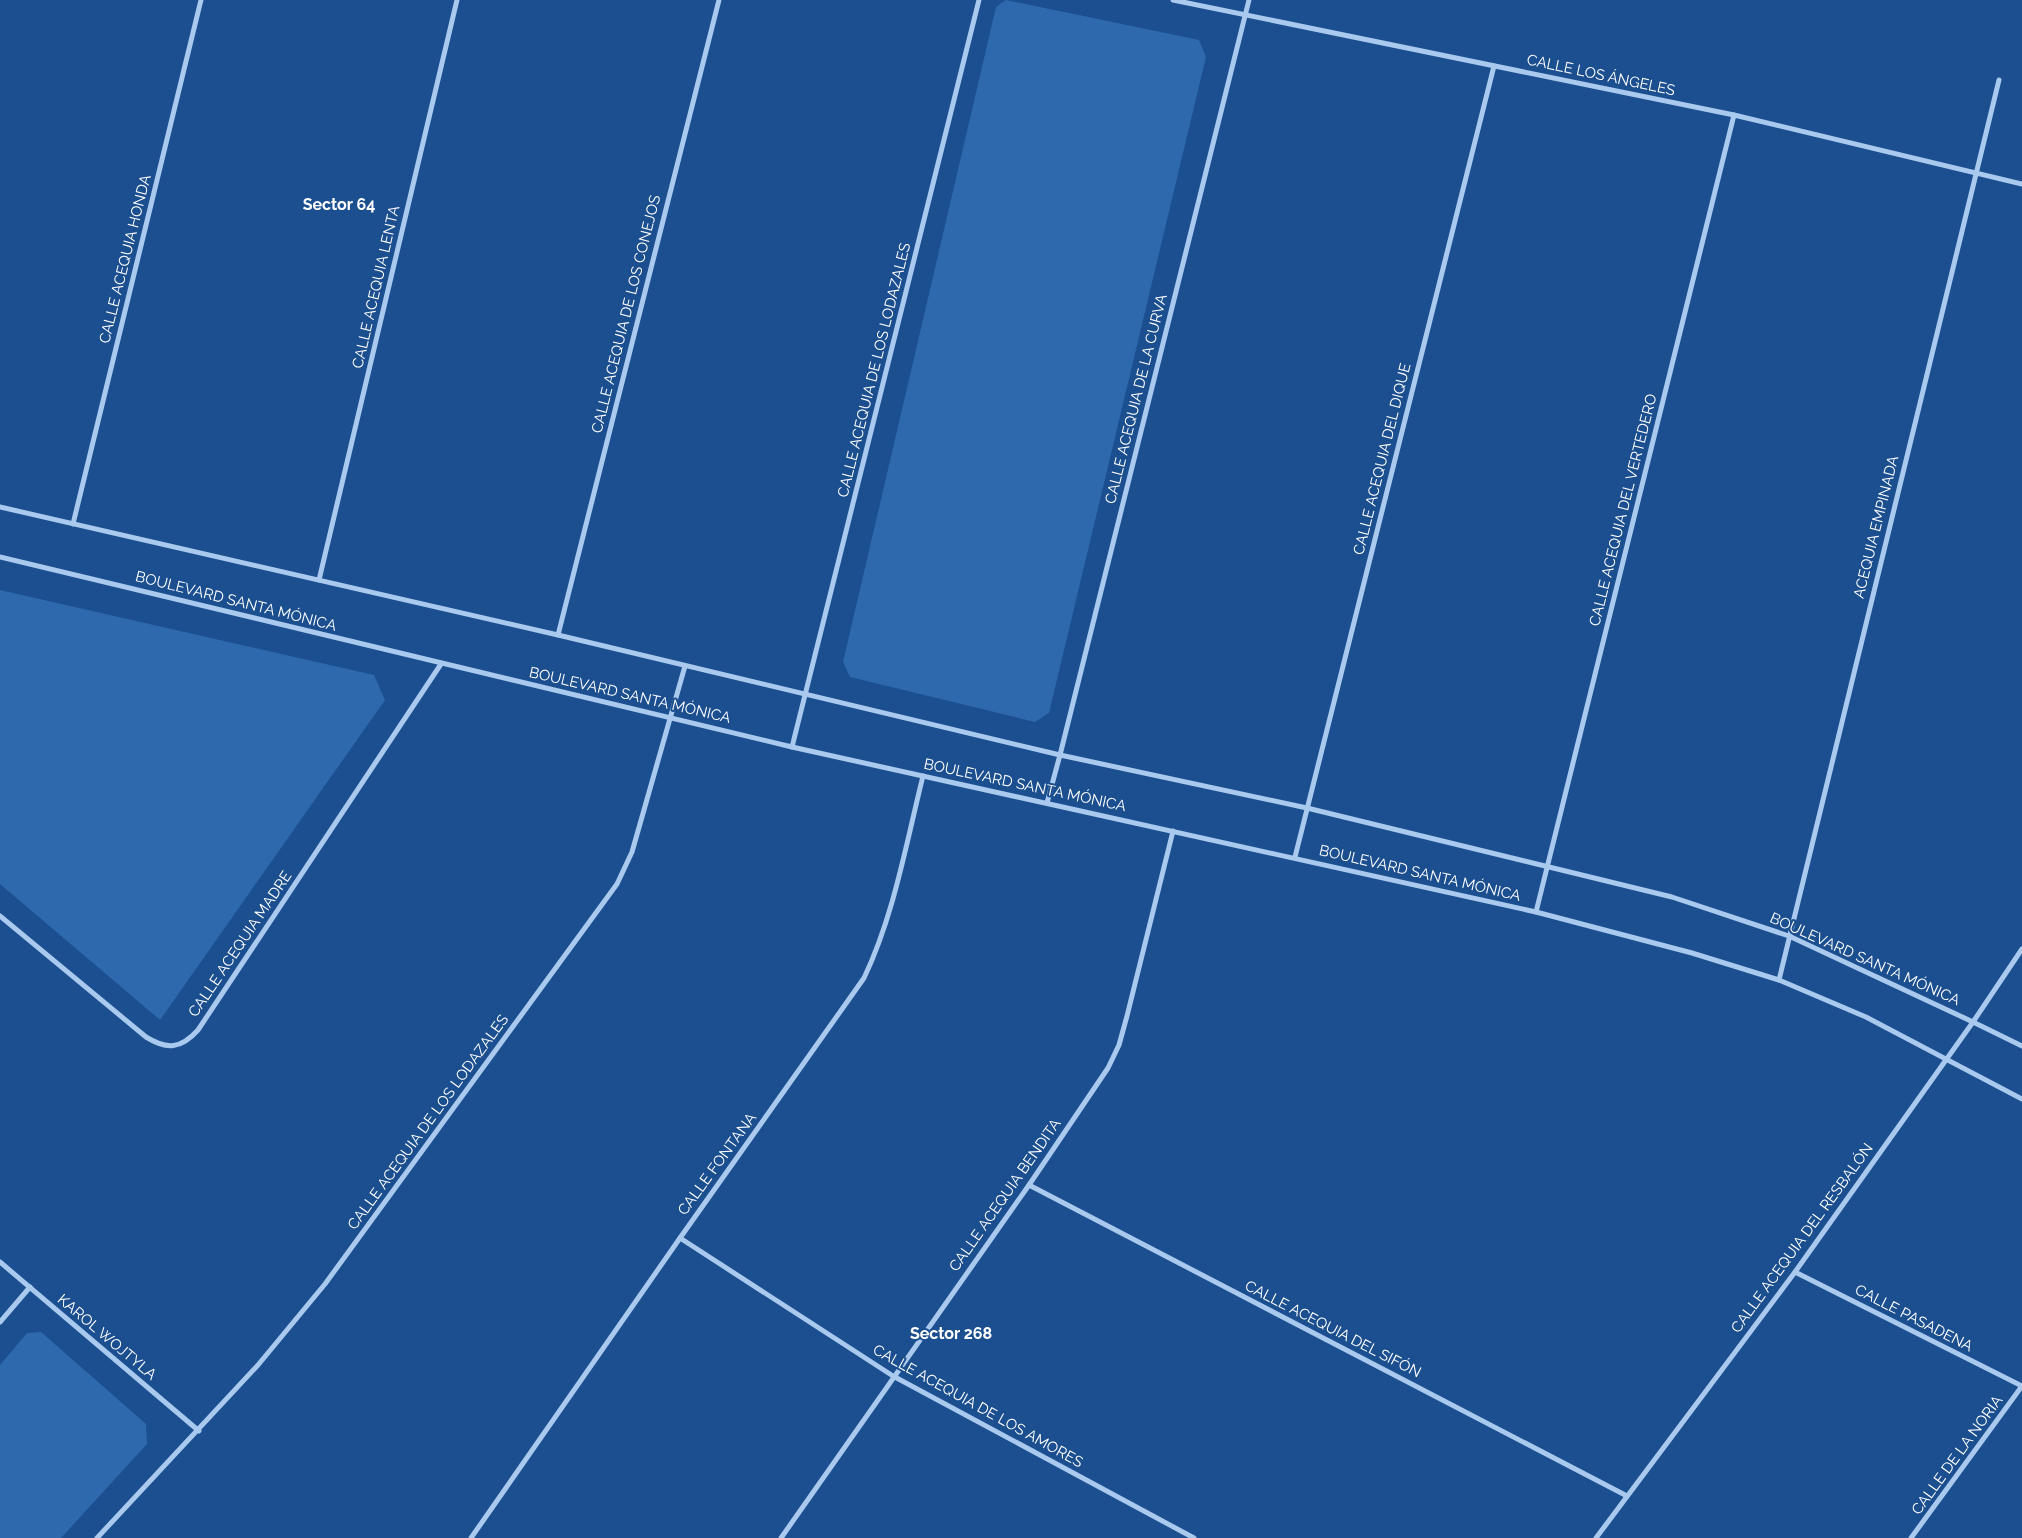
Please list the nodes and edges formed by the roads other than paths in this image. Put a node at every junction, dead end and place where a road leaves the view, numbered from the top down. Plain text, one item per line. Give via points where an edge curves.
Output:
1 (201, 0) edge
2 (457, 0) edge
3 (719, 0) edge
4 (979, 0) edge
5 (1173, 0) edge
6 (1249, 0) edge
7 (1245, 15) junction
8 (1494, 66) junction
9 (1999, 80) dead end
10 (1734, 115) junction
11 (1976, 173) junction
12 (2022, 184) edge
13 (0, 507) edge
14 (73, 524) junction
15 (0, 557) edge
16 (319, 580) junction
17 (558, 635) junction
18 (441, 664) junction
19 (685, 666) junction
20 (806, 695) junction
21 (670, 718) junction
22 (792, 746) junction
23 (1060, 755) junction
24 (923, 776) junction
25 (1046, 803) junction
26 (1307, 808) junction
27 (1173, 831) junction
28 (1294, 858) junction
29 (1548, 866) junction
30 (1536, 912) junction
31 (0, 916) edge
32 (1789, 936) junction
33 (2022, 949) edge
34 (1779, 980) junction
35 (1973, 1022) junction
36 (2022, 1046) edge
37 (1946, 1060) junction
38 (2022, 1099) edge
39 (1029, 1185) junction
40 (680, 1238) junction
41 (0, 1262) edge
42 (1795, 1272) junction
43 (30, 1287) junction
44 (0, 1322) edge
45 (893, 1376) junction
46 (2022, 1386) edge
47 (198, 1431) junction
48 (1627, 1496) junction
49 (97, 1538) edge
50 (471, 1538) edge
51 (781, 1538) edge
52 (1194, 1538) edge
53 (1596, 1538) edge
54 (1911, 1538) edge

1 - 14 street, CALLE ACEQUIA HONDA
2 - 16 street, CALLE ACEQUIA LENTA
3 - 17 street, CALLE ACEQUIA DE LOS CONEJOS
4 - 20 street, CALLE ACEQUIA DE LOS LODAZALES
5 - 7 street, CALLE LOS ÁNGELES
6 - 7 street, CALLE ACEQUIA DE LA CURVA
7 - 8 street, CALLE LOS ÁNGELES
7 - 23 street, CALLE ACEQUIA DE LA CURVA
8 - 10 street, CALLE LOS ÁNGELES
8 - 26 street, CALLE ACEQUIA DEL DIQUE
9 - 11 street, ACEQUIA EMPINADA
10 - 11 street, CALLE LOS ÁNGELES
10 - 29 street, CALLE ACEQUIA DEL VERTEDERO
11 - 12 street, CALLE LOS ÁNGELES
11 - 32 street, ACEQUIA EMPINADA
13 - 14 street, BOULEVARD SANTA MÓNICA
14 - 16 street, BOULEVARD SANTA MÓNICA
15 - 18 street, BOULEVARD SANTA MÓNICA
16 - 17 street, BOULEVARD SANTA MÓNICA
17 - 19 street, BOULEVARD SANTA MÓNICA
18 - 21 street, BOULEVARD SANTA MÓNICA
18 - 31 street, CALLE ACEQUIA MADRE via 188,1041 159,1045 146,1037
19 - 20 street, BOULEVARD SANTA MÓNICA
19 - 21 street, CALLE ACEQUIA DE LOS LODAZALES
20 - 22 street, CALLE ACEQUIA DE LOS LODAZALES
20 - 23 street, BOULEVARD SANTA MÓNICA
21 - 22 street, BOULEVARD SANTA MÓNICA
21 - 47 street, CALLE ACEQUIA DE LOS LODAZALES via 632,852 617,884 325,1284
22 - 24 street, BOULEVARD SANTA MÓNICA
23 - 25 street, CALLE ACEQUIA DE LA CURVA
23 - 26 street, BOULEVARD SANTA MÓNICA
24 - 25 street, BOULEVARD SANTA MÓNICA
24 - 40 street, CALLE FONTANA via 887,920 864,978
25 - 27 street, BOULEVARD SANTA MÓNICA
26 - 28 street, CALLE ACEQUIA DEL DIQUE
26 - 29 street, BOULEVARD SANTA MÓNICA
27 - 28 street, BOULEVARD SANTA MÓNICA
27 - 39 street, CALLE ACEQUIA BENDITA via 1119,1044 1108,1068
28 - 30 street, BOULEVARD SANTA MÓNICA
29 - 30 street, CALLE ACEQUIA DEL VERTEDERO
29 - 32 street, BOULEVARD SANTA MÓNICA via 1672,897
30 - 34 street, BOULEVARD SANTA MÓNICA via 1692,953
32 - 34 street, ACEQUIA EMPINADA
32 - 35 street, BOULEVARD SANTA MÓNICA
33 - 35 street, CALLE ACEQUIA DEL RESBALÓN
34 - 37 street, BOULEVARD SANTA MÓNICA via 1866,1018
35 - 36 street, BOULEVARD SANTA MÓNICA
35 - 37 street, CALLE ACEQUIA DEL RESBALÓN
37 - 38 street, BOULEVARD SANTA MÓNICA
37 - 42 street, CALLE ACEQUIA DEL RESBALÓN
39 - 45 street, CALLE ACEQUIA BENDITA
39 - 48 street, CALLE ACEQUIA DEL SIFÓN
40 - 45 street, CALLE ACEQUIA DE LOS AMORES
40 - 50 street, CALLE FONTANA
41 - 43 street, KAROL WOJTYLA
42 - 46 street, CALLE PASADENA
42 - 48 street, CALLE ACEQUIA DEL RESBALÓN
43 - 44 street
43 - 47 street, KAROL WOJTYLA
45 - 51 street, CALLE ACEQUIA BENDITA
45 - 52 street, CALLE ACEQUIA DE LOS AMORES
46 - 54 street, CALLE DE LA NORIA
47 - 49 street, CALLE ACEQUIA DE LOS LODAZALES
48 - 53 street, CALLE ACEQUIA DEL RESBALÓN

